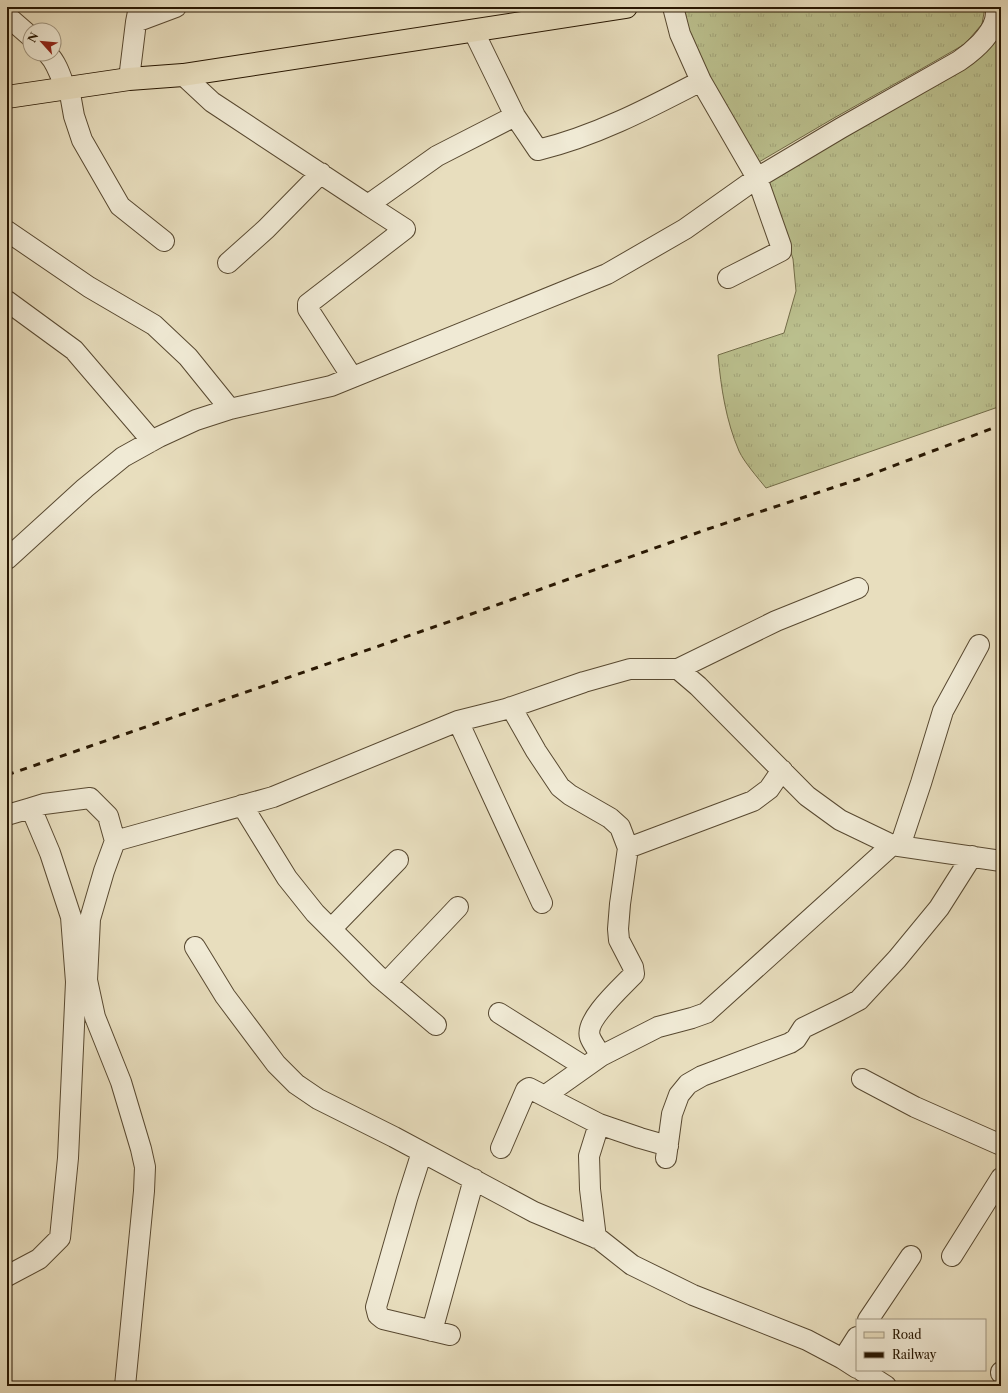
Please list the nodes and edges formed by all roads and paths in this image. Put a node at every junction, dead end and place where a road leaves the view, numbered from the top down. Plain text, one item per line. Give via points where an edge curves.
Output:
1 (176, 7) edge
2 (626, 7) edge
3 (673, 7) edge
4 (996, 7) edge
5 (137, 14) edge
6 (7, 16) edge
7 (22, 29) edge
8 (473, 30) junction
9 (54, 62) edge
10 (183, 75) junction
11 (129, 79) junction
12 (701, 81) junction
13 (67, 88) junction
14 (7, 97) edge
15 (515, 116) junction
16 (321, 173) junction
17 (757, 178) junction
18 (368, 205) junction
19 (7, 231) edge
20 (164, 241) dead end
21 (228, 263) dead end
22 (728, 278) dead end
23 (7, 301) edge
24 (352, 377) junction
25 (230, 409) junction
26 (152, 441) junction
27 (11, 549) edge
28 (858, 588) dead end
29 (979, 645) dead end
30 (678, 669) junction
31 (511, 707) junction
32 (458, 721) junction
33 (782, 770) junction
34 (242, 806) junction
35 (31, 808) junction
36 (7, 815) edge
37 (115, 841) junction
38 (896, 845) junction
39 (628, 848) junction
40 (972, 856) junction
41 (398, 860) dead end
42 (1001, 860) edge
43 (542, 903) dead end
44 (458, 907) dead end
45 (331, 929) junction
46 (195, 947) dead end
47 (386, 983) junction
48 (499, 1013) dead end
49 (436, 1025) dead end
50 (593, 1062) junction
51 (862, 1079) dead end
52 (546, 1096) junction
53 (599, 1124) junction
54 (1001, 1145) edge
55 (501, 1148) dead end
56 (422, 1152) junction
57 (1001, 1178) edge
58 (474, 1179) junction
59 (596, 1238) junction
60 (911, 1256) dead end
61 (952, 1256) dead end
62 (7, 1276) edge
63 (869, 1319) edge
64 (856, 1341) edge
65 (850, 1363) edge
66 (863, 1371) edge
67 (125, 1386) edge
68 (886, 1386) edge

1 - 5 street
2 - 8 main road
3 - 12 street via 680,34
4 - 17 street via 995,20 986,38 959,61
5 - 11 street
6 - 7 street
8 - 10 main road
8 - 15 street
9 - 13 street
10 - 11 main road
10 - 16 street via 212,102
11 - 13 main road
12 - 15 street via 634,115 538,150
12 - 17 street
13 - 14 main road
13 - 20 street via 82,140 120,206
15 - 18 street via 437,156
16 - 18 street
16 - 21 street
17 - 22 street via 781,251
17 - 24 street via 685,229 607,274
18 - 24 street via 405,229 308,304 308,309
19 - 25 street via 89,287 154,325 188,357
23 - 26 street via 74,350
24 - 25 street via 331,386
25 - 26 street via 196,420
26 - 27 street via 123,457
28 - 30 street via 776,621
29 - 38 street via 943,711 921,783
30 - 31 street via 630,669
30 - 33 street
31 - 32 street
31 - 39 street via 560,787 610,818 620,827
32 - 34 street via 273,797
32 - 43 street
33 - 38 street via 807,796 840,820
33 - 39 street via 770,789 753,801
34 - 37 street
34 - 45 street via 287,878
35 - 36 street
35 - 37 street via 90,798 108,816
35 - 62 street via 50,853 71,917 76,982 68,1150 60,1238 39,1259
37 - 67 street via 90,919 87,980 95,1017 121,1082 145,1167
38 - 40 street
38 - 50 street via 706,1013 658,1027
39 - 50 street via 618,930 619,940 634,974 600,1011 590,1027
40 - 42 street
40 - 53 street via 939,908 859,1000 803,1028 790,1043 702,1076 688,1084 679,1095 672,1114 667,1152 640,1138
41 - 45 street
44 - 47 street
45 - 47 street
46 - 56 street via 225,996 276,1064 296,1084 318,1099
47 - 49 street
48 - 50 street
50 - 52 street
51 - 54 street via 915,1107
52 - 53 street
52 - 55 street via 529,1088 526,1090
53 - 59 street via 589,1156
56 - 58 street
56 - 58 street via 376,1307 378,1315 383,1319 441,1333
57 - 61 street
58 - 59 street via 534,1212
59 - 65 street via 632,1265 693,1295 807,1340
60 - 63 street
64 - 65 street
66 - 68 street

